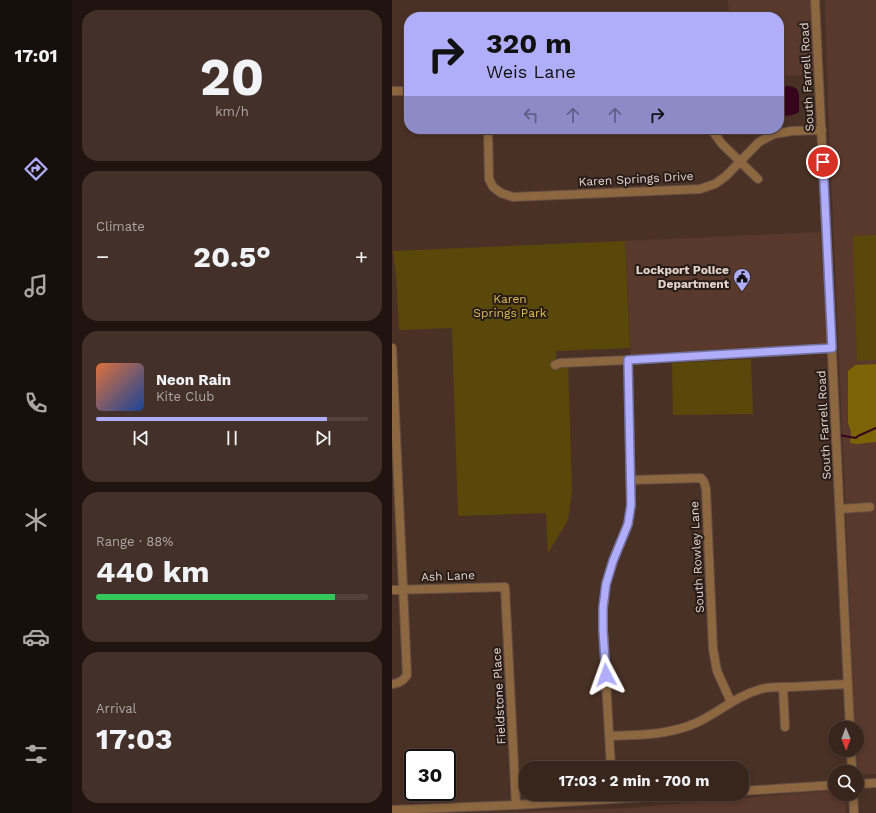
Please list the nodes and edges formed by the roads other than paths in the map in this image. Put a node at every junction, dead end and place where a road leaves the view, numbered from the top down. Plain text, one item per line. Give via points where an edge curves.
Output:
1 (815, 0) edge
2 (392, 91) edge
3 (404, 91) edge
4 (822, 130) junction
5 (784, 133) edge
6 (488, 134) edge
7 (715, 134) edge
8 (774, 134) edge
9 (741, 162) junction
10 (758, 179) dead end
11 (392, 348) edge
12 (832, 348) junction
13 (628, 360) junction
14 (555, 365) dead end
15 (631, 480) junction
16 (870, 507) dead end
17 (840, 509) junction
18 (505, 587) joint
19 (403, 589) junction
20 (392, 590) edge
21 (392, 684) edge
22 (848, 684) junction
23 (783, 687) junction
24 (731, 702) junction
25 (850, 721) edge
26 (785, 728) dead end
27 (610, 736) junction
28 (611, 761) edge
29 (876, 783) edge
30 (864, 784) edge
31 (828, 785) edge
32 (749, 791) edge
33 (559, 801) edge
34 (853, 801) edge
35 (516, 805) junction
36 (392, 810) edge
37 (854, 813) edge

1 - 4 street, South Farrell Road
2 - 3 street
4 - 5 street, Karen Springs Drive
4 - 12 street, South Farrell Road
6 - 9 street, Karen Springs Drive via 489,179 493,187 501,193 513,197 700,188 715,184
7 - 9 street
8 - 9 street, Karen Springs Drive via 759,142
9 - 10 street
11 - 19 street
12 - 13 street
12 - 17 street, South Farrell Road
13 - 14 street
13 - 15 street
15 - 24 street, South Rowley Lane via 701,478 704,482 714,650 717,671
15 - 27 street via 628,524 606,584 603,608
16 - 17 street
17 - 22 street, South Farrell Road
18 - 19 street, Ash Lane
18 - 35 street, Fieldstone Place
19 - 20 street, Ash Lane
19 - 21 street via 407,675 403,680
22 - 23 street
22 - 25 street, South Farrell Road
23 - 24 street via 758,690
23 - 26 street
24 - 27 street via 696,723 672,731
27 - 28 street
29 - 30 street
31 - 32 street
33 - 35 street
34 - 37 street
35 - 36 street

